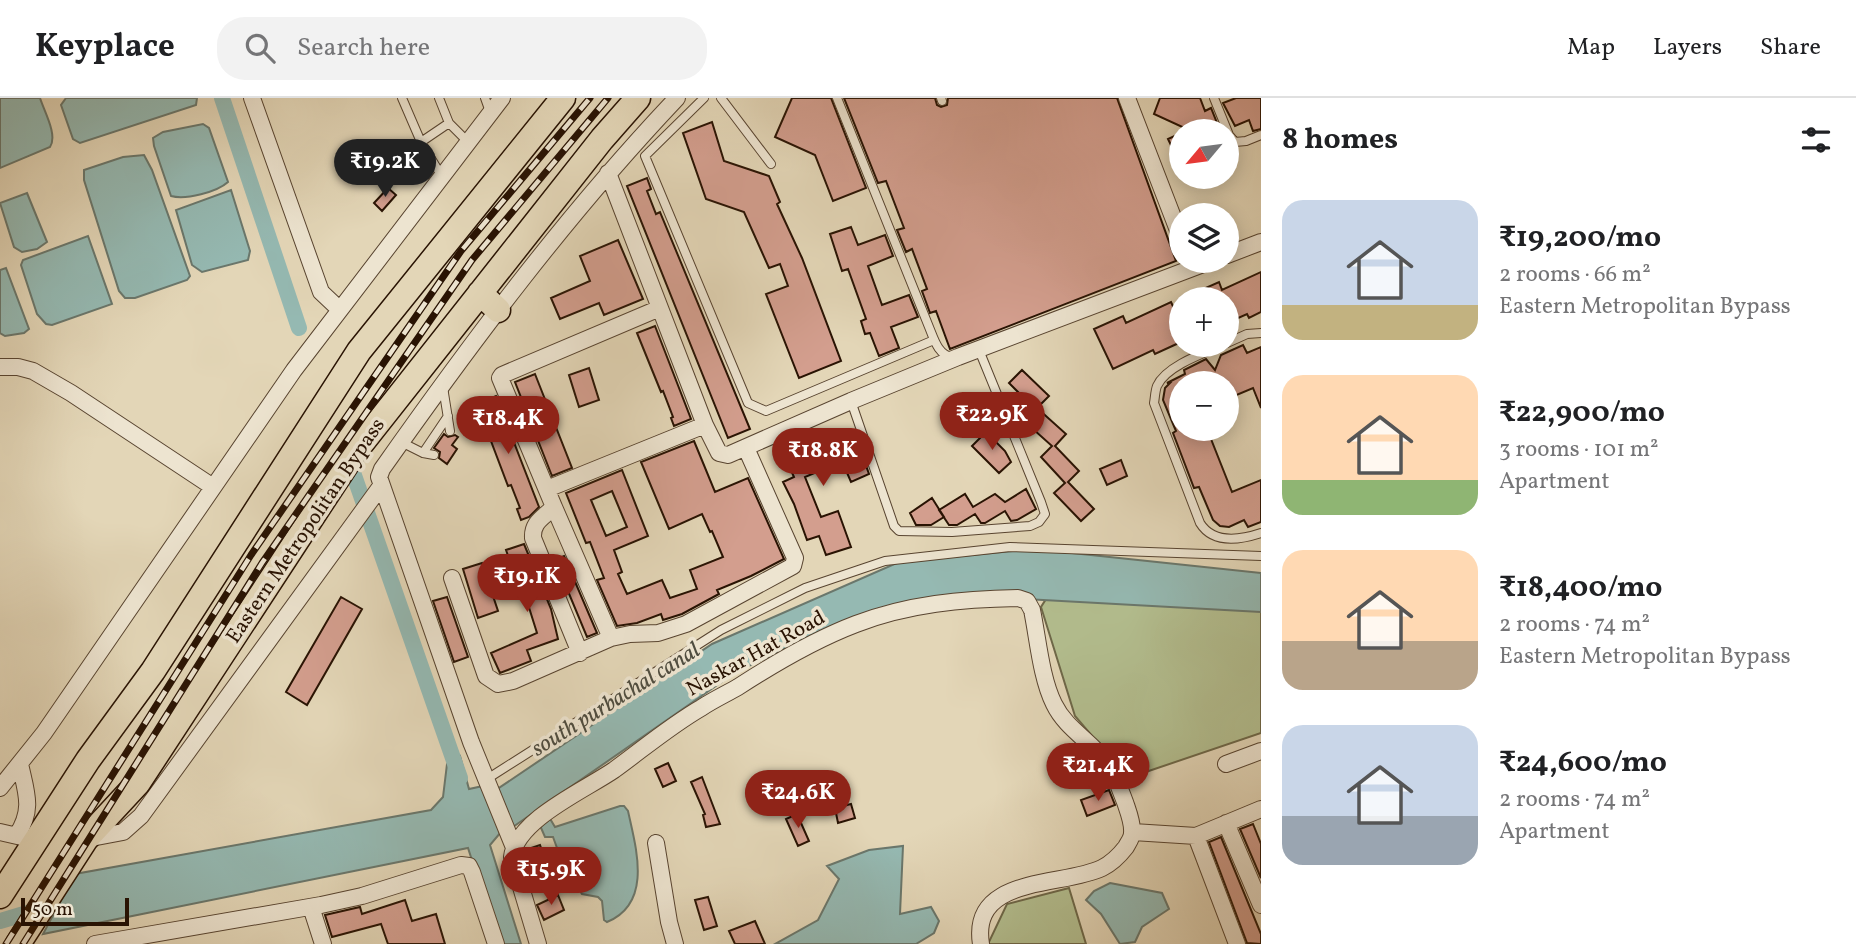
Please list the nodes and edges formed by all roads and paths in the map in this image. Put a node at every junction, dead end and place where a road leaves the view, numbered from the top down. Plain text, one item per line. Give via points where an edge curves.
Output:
1 (252, 98) edge
2 (402, 98) edge
3 (439, 98) edge
4 (502, 98) edge
5 (563, 98) edge
6 (638, 98) edge
7 (677, 98) edge
8 (704, 98) edge
9 (721, 98) edge
10 (837, 98) edge
11 (1127, 98) edge
12 (1214, 98) edge
13 (488, 105) edge
14 (449, 123) junction
15 (1261, 135) edge
16 (602, 138) junction
17 (467, 141) junction
18 (421, 142) junction
19 (620, 158) junction
20 (771, 164) dead end
21 (608, 173) junction
22 (441, 175) junction
23 (1169, 207) edge
24 (1261, 242) edge
25 (1239, 250) edge
26 (1169, 273) edge
27 (489, 301) junction
28 (660, 308) junction
29 (339, 309) junction
30 (1261, 333) edge
31 (1239, 338) edge
32 (934, 340) junction
33 (979, 349) junction
34 (958, 357) junction
35 (1196, 357) edge
36 (0, 368) edge
37 (443, 384) junction
38 (851, 401) junction
39 (448, 416) junction
40 (705, 425) junction
41 (450, 431) dead end
42 (401, 442) junction
43 (746, 448) junction
44 (423, 453) junction
45 (434, 455) dead end
46 (213, 487) junction
47 (547, 489) junction
48 (375, 491) junction
49 (554, 507) junction
50 (1261, 533) edge
51 (1261, 556) edge
52 (452, 578) dead end
53 (611, 638) junction
54 (580, 653) junction
55 (1261, 751) edge
56 (20, 764) junction
57 (1226, 765) dead end
58 (490, 786) junction
59 (0, 788) edge
60 (1261, 809) edge
61 (1226, 823) junction
62 (1133, 832) junction
63 (17, 836) edge
64 (1196, 836) junction
65 (86, 839) junction
66 (656, 842) dead end
67 (513, 845) junction
68 (0, 896) edge
69 (1261, 905) edge
70 (311, 907) junction
71 (19, 944) edge
72 (95, 944) edge
73 (323, 944) edge
74 (496, 944) edge
75 (538, 944) edge
76 (675, 944) edge
77 (981, 944) edge
78 (1237, 944) edge

1 - 29 street via 321,292
2 - 18 lane
3 - 14 lane
4 - 13 street
5 - 63 main road via 359,351 153,671 88,760
6 - 16 main road, Eastern Metropolitan Bypass
7 - 19 street
8 - 32 lane via 645,156 748,403 766,411
9 - 20 lane
10 - 32 lane
11 - 23 street
12 - 15 lane via 1235,142
13 - 17 street
14 - 17 lane
14 - 18 lane
16 - 19 street
16 - 27 main road, Eastern Metropolitan Bypass
17 - 22 street
18 - 22 lane
19 - 21 street
21 - 27 street
21 - 28 street
22 - 29 street
24 - 25 street
26 - 33 street
27 - 37 street
27 - 65 main road, Eastern Metropolitan Bypass via 354,453 138,783
28 - 40 street
28 - 47 street via 500,378
29 - 46 street
30 - 31 lane
32 - 34 lane via 947,357
33 - 34 street
33 - 38 lane via 1045,514 1030,526 899,531
34 - 38 street
35 - 50 lane via 1157,386 1154,403 1205,531 1232,539
36 - 46 street via 33,371
37 - 39 lane
37 - 42 street
38 - 43 street
39 - 41 lane
39 - 44 lane
40 - 43 street via 719,453 728,455
40 - 47 street
42 - 44 lane
42 - 48 street via 382,470
43 - 53 street via 795,558 793,565 678,627
44 - 45 lane
46 - 56 street
47 - 49 street
48 - 58 street
48 - 65 street via 141,816 123,832
49 - 53 street
49 - 54 street via 536,521 533,538
51 - 58 lane via 1010,547 885,561 805,588 721,631
52 - 54 street via 486,676 498,684
53 - 54 street
55 - 57 street
56 - 59 street
56 - 63 street via 28,810
58 - 67 street
60 - 61 street
61 - 64 street
61 - 69 street
62 - 64 street
62 - 67 street, Naskar Hat Road via 1121,789 1107,763 1064,722 1053,702 1032,610 1027,601 1007,598 916,606 813,643 664,732 537,820
62 - 77 street via 1117,859 1101,869 1023,886 999,898 980,925
63 - 68 main road
64 - 78 street
65 - 71 main road, Eastern Metropolitan Bypass
66 - 76 street
67 - 75 street via 512,858
70 - 72 street
70 - 73 street
70 - 74 street via 469,866

